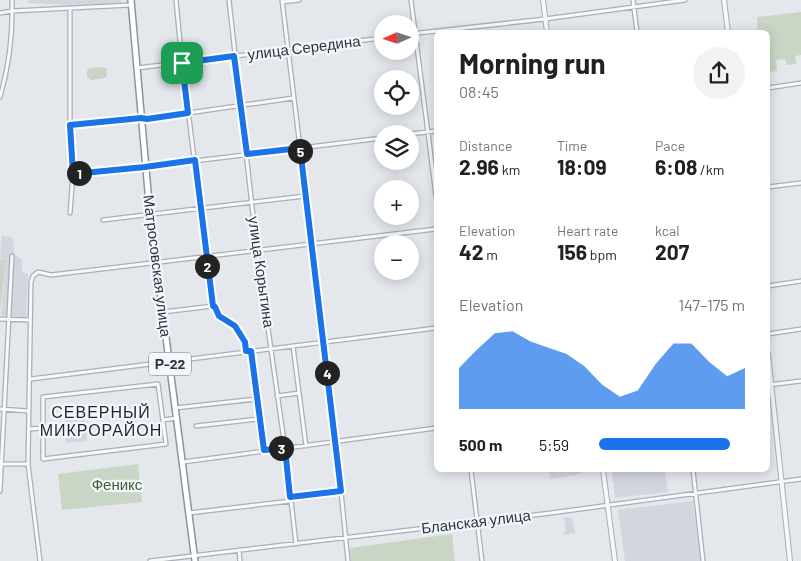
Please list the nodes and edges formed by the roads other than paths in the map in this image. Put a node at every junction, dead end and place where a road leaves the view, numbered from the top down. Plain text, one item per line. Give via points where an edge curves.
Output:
1 (12, 0) edge
2 (176, 0) edge
3 (228, 0) edge
4 (299, 0) edge
5 (411, 0) edge
6 (542, 0) edge
7 (633, 0) edge
8 (685, 0) edge
9 (724, 0) edge
10 (282, 1) edge
11 (131, 2) edge
12 (70, 8) junction
13 (634, 8) junction
14 (12, 11) junction
15 (0, 13) edge
16 (413, 15) edge
17 (545, 19) junction
18 (444, 30) edge
19 (547, 30) edge
20 (637, 30) edge
21 (728, 30) edge
22 (434, 31) edge
23 (419, 33) edge
24 (374, 39) edge
25 (287, 50) junction
26 (234, 56) junction
27 (419, 58) edge
28 (182, 63) junction
29 (137, 68) junction
30 (801, 83) edge
31 (770, 88) edge
32 (0, 97) edge
33 (293, 98) junction
34 (240, 106) junction
35 (188, 113) junction
36 (141, 118) junction
37 (70, 125) junction
38 (434, 131) edge
39 (428, 132) junction
40 (419, 133) edge
41 (374, 139) edge
42 (300, 148) junction
43 (247, 154) junction
44 (195, 160) junction
45 (145, 167) junction
46 (73, 174) junction
47 (434, 180) edge
48 (801, 183) edge
49 (770, 187) edge
50 (305, 196) junction
51 (252, 202) junction
52 (200, 209) junction
53 (70, 213) dead end
54 (150, 214) junction
55 (103, 220) dead end
56 (434, 229) edge
57 (311, 244) junction
58 (257, 252) junction
59 (12, 256) dead end
60 (206, 258) junction
61 (156, 262) junction
62 (801, 282) edge
63 (770, 286) edge
64 (213, 306) junction
65 (163, 312) junction
66 (0, 320) edge
67 (8, 320) junction
68 (30, 320) junction
69 (434, 328) edge
70 (801, 329) edge
71 (770, 334) edge
72 (324, 342) junction
73 (293, 346) junction
74 (271, 348) junction
75 (246, 351) junction
76 (251, 351) junction
77 (170, 362) junction
78 (31, 379) junction
79 (801, 381) edge
80 (770, 384) edge
81 (770, 391) edge
82 (299, 393) junction
83 (278, 396) junction
84 (257, 399) junction
85 (175, 408) junction
86 (1, 409) edge
87 (30, 411) junction
88 (177, 418) junction
89 (259, 419) junction
90 (163, 420) junction
91 (196, 426) dead end
92 (43, 428) junction
93 (434, 428) edge
94 (29, 429) junction
95 (336, 442) junction
96 (306, 446) junction
97 (285, 448) junction
98 (264, 450) junction
99 (183, 462) junction
100 (0, 464) edge
101 (28, 464) junction
102 (471, 472) edge
103 (603, 472) edge
104 (693, 472) edge
105 (801, 479) edge
106 (782, 481) junction
107 (0, 490) edge
108 (341, 491) junction
109 (696, 492) junction
110 (290, 497) junction
111 (291, 502) junction
112 (608, 504) junction
113 (189, 514) junction
114 (478, 521) junction
115 (346, 538) junction
116 (296, 544) junction
117 (239, 550) junction
118 (195, 558) edge
119 (40, 561) edge
120 (150, 561) edge
121 (240, 561) edge
122 (348, 561) edge
123 (482, 561) edge
124 (615, 561) edge
125 (703, 561) edge
126 (790, 561) edge

1 - 14 street
2 - 28 street
3 - 26 street, улица Корытина
4 - 10 street
5 - 16 street
6 - 17 street
7 - 13 street
8 - 13 street
9 - 21 street
10 - 25 street
11 - 12 street
11 - 29 highway, Матросовская улица / Р-22
12 - 14 street
12 - 37 street
13 - 17 street
13 - 20 street
14 - 15 street
14 - 32 street via 9,58
17 - 18 street
17 - 19 street
22 - 23 street
24 - 25 street, улица Середина
25 - 26 street, улица Середина
25 - 33 street
26 - 28 street, улица Середина
26 - 34 street, улица Корытина
27 - 39 street
28 - 29 street, улица Середина
28 - 35 street
29 - 36 highway, Матросовская улица / Р-22
30 - 31 street
33 - 34 street
33 - 42 street
34 - 35 street
34 - 43 street, улица Корытина
35 - 36 street
35 - 44 street
36 - 37 street
36 - 45 highway, Матросовская улица / Р-22
37 - 46 street
38 - 39 street
39 - 40 street
39 - 47 street
41 - 42 street
42 - 43 street
42 - 50 street
43 - 44 street
43 - 51 street, улица Корытина
44 - 45 street
44 - 52 street
45 - 46 street
45 - 54 highway, Матросовская улица / Р-22
46 - 53 street
48 - 49 street
50 - 51 street
50 - 57 street
51 - 52 street
51 - 58 street, улица Корытина
52 - 54 street
52 - 60 street
54 - 55 street
54 - 61 highway, Матросовская улица / Р-22
56 - 57 street
57 - 58 street
57 - 72 street
58 - 60 street
58 - 74 street, улица Корытина
59 - 67 street
60 - 61 street
60 - 64 street
61 - 65 highway, Матросовская улица / Р-22
61 - 68 street via 51,275 38,272 31,282
62 - 63 street
64 - 65 street
64 - 75 street via 219,316 235,326 245,342
65 - 77 highway, Матросовская улица / Р-22
66 - 67 street
67 - 68 street
67 - 86 street
68 - 78 street
69 - 72 street
70 - 71 street
72 - 73 street
72 - 95 street
73 - 74 street
73 - 82 street
74 - 76 street
74 - 83 street, улица Корытина
75 - 76 street
75 - 77 street
76 - 84 street
77 - 78 street
77 - 85 highway, Матросовская улица / Р-22
78 - 87 street
79 - 80 street
81 - 106 street
82 - 83 street
82 - 96 street
83 - 97 street, улица Корытина
84 - 85 street
84 - 89 street
85 - 88 highway, Матросовская улица / Р-22
86 - 87 street
86 - 100 street
87 - 94 street
88 - 90 street
88 - 99 highway, Матросовская улица / Р-22
89 - 91 street
89 - 98 street
90 - 92 street via 166,444 43,459
90 - 92 street via 158,384 43,397
92 - 94 street
93 - 95 street
94 - 101 street
95 - 96 street
95 - 108 street
96 - 97 street
97 - 98 street
97 - 110 street, улица Корытина
98 - 99 street
99 - 113 highway, Матросовская улица / Р-22
100 - 101 street
100 - 107 street
101 - 119 street
102 - 114 street
103 - 112 street
104 - 109 street
105 - 106 street, Бланская улица
106 - 109 street, Бланская улица
106 - 126 street
108 - 110 street
108 - 115 street
109 - 112 street, Бланская улица
109 - 125 street
110 - 111 street, улица Корытина
111 - 113 street
111 - 116 street, улица Корытина
112 - 114 street, Бланская улица
112 - 124 street
113 - 118 highway, Матросовская улица / Р-22
114 - 115 street, Бланская улица
114 - 123 street
115 - 116 street, Бланская улица
115 - 122 street
116 - 117 street, Бланская улица
117 - 118 street, Бланская улица
117 - 121 street
118 - 120 street, Бланская улица

